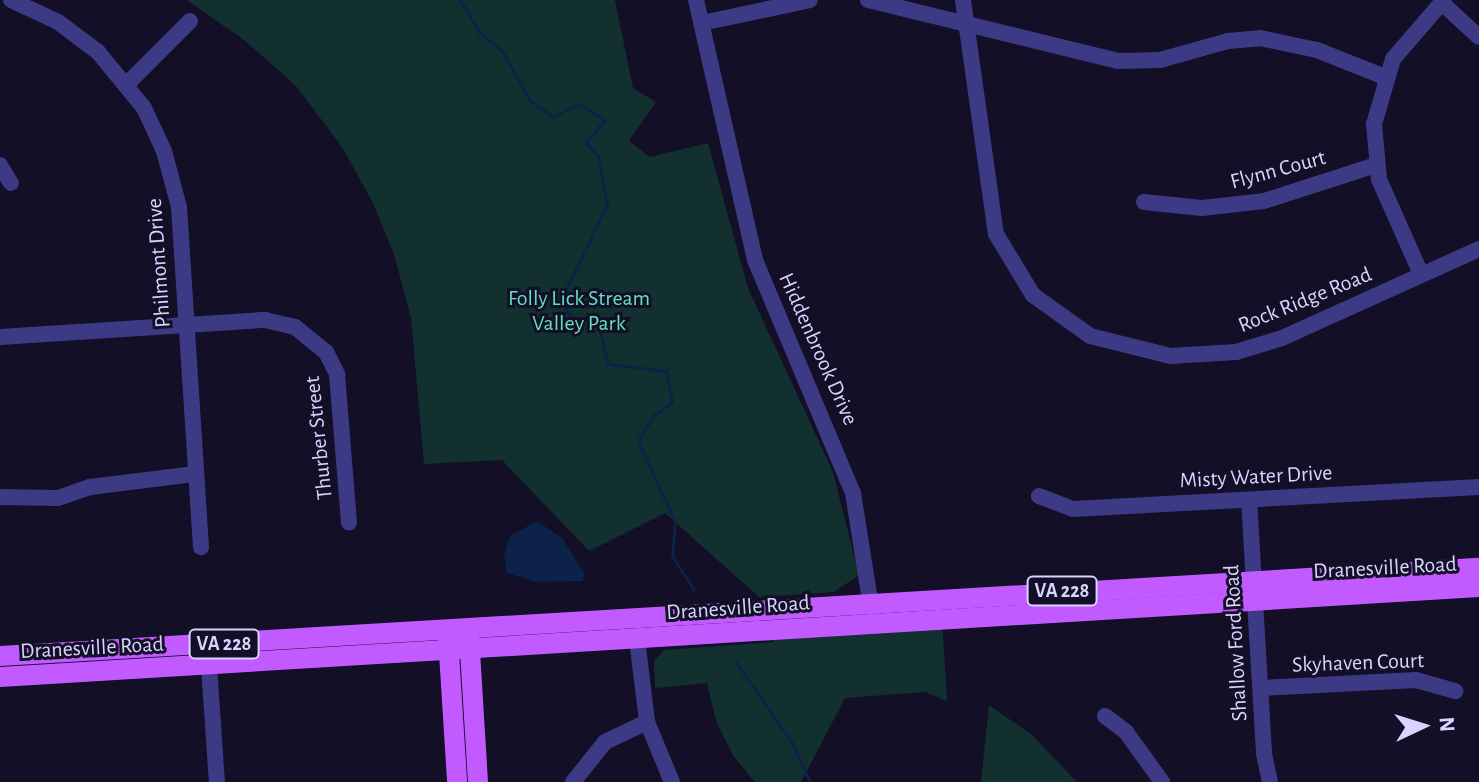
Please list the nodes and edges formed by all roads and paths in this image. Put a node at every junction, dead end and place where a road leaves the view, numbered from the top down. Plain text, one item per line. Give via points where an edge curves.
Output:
1 (11, 0) edge
2 (696, 0) edge
3 (810, 0) edge
4 (868, 0) edge
5 (963, 0) edge
6 (1443, 1) edge
7 (190, 21) dead end
8 (702, 23) junction
9 (966, 23) junction
10 (1479, 37) edge
11 (1385, 77) junction
12 (127, 84) junction
13 (0, 165) edge
14 (1376, 165) junction
15 (11, 183) dead end
16 (1144, 202) dead end
17 (1479, 249) edge
18 (1421, 274) junction
19 (186, 325) junction
20 (0, 337) edge
21 (195, 474) junction
22 (1479, 487) edge
23 (1039, 496) dead end
24 (0, 497) edge
25 (1249, 500) junction
26 (349, 523) dead end
27 (201, 547) dead end
28 (1479, 568) edge
29 (1479, 587) edge
30 (1254, 589) junction
31 (872, 613) junction
32 (447, 629) junction
33 (469, 638) junction
34 (637, 639) junction
35 (497, 647) junction
36 (448, 650) junction
37 (0, 656) edge
38 (209, 666) junction
39 (0, 677) edge
40 (1261, 688) junction
41 (1455, 691) dead end
42 (1105, 716) dead end
43 (647, 722) junction
44 (217, 782) edge
45 (457, 782) edge
46 (478, 782) edge
47 (486, 782) edge
48 (573, 782) edge
49 (672, 782) edge
50 (1162, 782) edge
51 (1270, 782) edge

1 - 12 street, Philmont Drive via 79,36
2 - 8 street, Hiddenbrook Drive
3 - 8 street
4 - 9 street
5 - 9 street, Rock Ridge Road
6 - 10 street
6 - 11 street via 1407,39
7 - 12 street
8 - 31 street, Hiddenbrook Drive via 755,260 779,326 842,457 861,526
9 - 11 street via 1119,61 1160,60 1244,38 1280,40
9 - 18 street, Rock Ridge Road via 996,234 1033,295 1077,330 1141,352 1187,357 1236,352 1282,338
11 - 14 street via 1374,124
12 - 19 street, Philmont Drive via 157,133 175,186
13 - 15 street
14 - 16 street, Flynn Court via 1240,205 1202,208
14 - 18 street
17 - 18 street, Rock Ridge Road
19 - 20 street, Thurber Street
19 - 21 street, Philmont Drive
19 - 26 street, Thurber Street via 280,322 303,332 326,352 340,388
21 - 24 street via 90,487 58,498
21 - 27 street, Philmont Drive
22 - 25 street, Misty Water Drive
23 - 25 street, Misty Water Drive via 1073,509
25 - 30 street, Shallow Ford Road
28 - 30 main road, Dranesville Road / VA 228
29 - 30 main road, Dranesville Road / VA 228
30 - 31 main road, Dranesville Road / VA 228
30 - 40 street, Shallow Ford Road
31 - 33 main road, Dranesville Road / VA 228
31 - 34 main road, Dranesville Road / VA 228
32 - 33 main road, Dranesville Road / VA 228
32 - 36 main road
32 - 37 main road, Dranesville Road / VA 228
33 - 35 main road, Dranesville Road / VA 228
33 - 36 main road, Dranesville Road / VA 228
33 - 46 main road
34 - 35 main road, Dranesville Road / VA 228
34 - 43 street
35 - 47 main road via 483,671
36 - 38 main road, Dranesville Road / VA 228
36 - 45 main road
38 - 39 main road, Dranesville Road / VA 228
38 - 44 street
40 - 41 street, Skyhaven Court via 1416,680
40 - 51 street, Shallow Ford Road
42 - 50 street via 1126,732
43 - 48 street via 605,742
43 - 49 street

